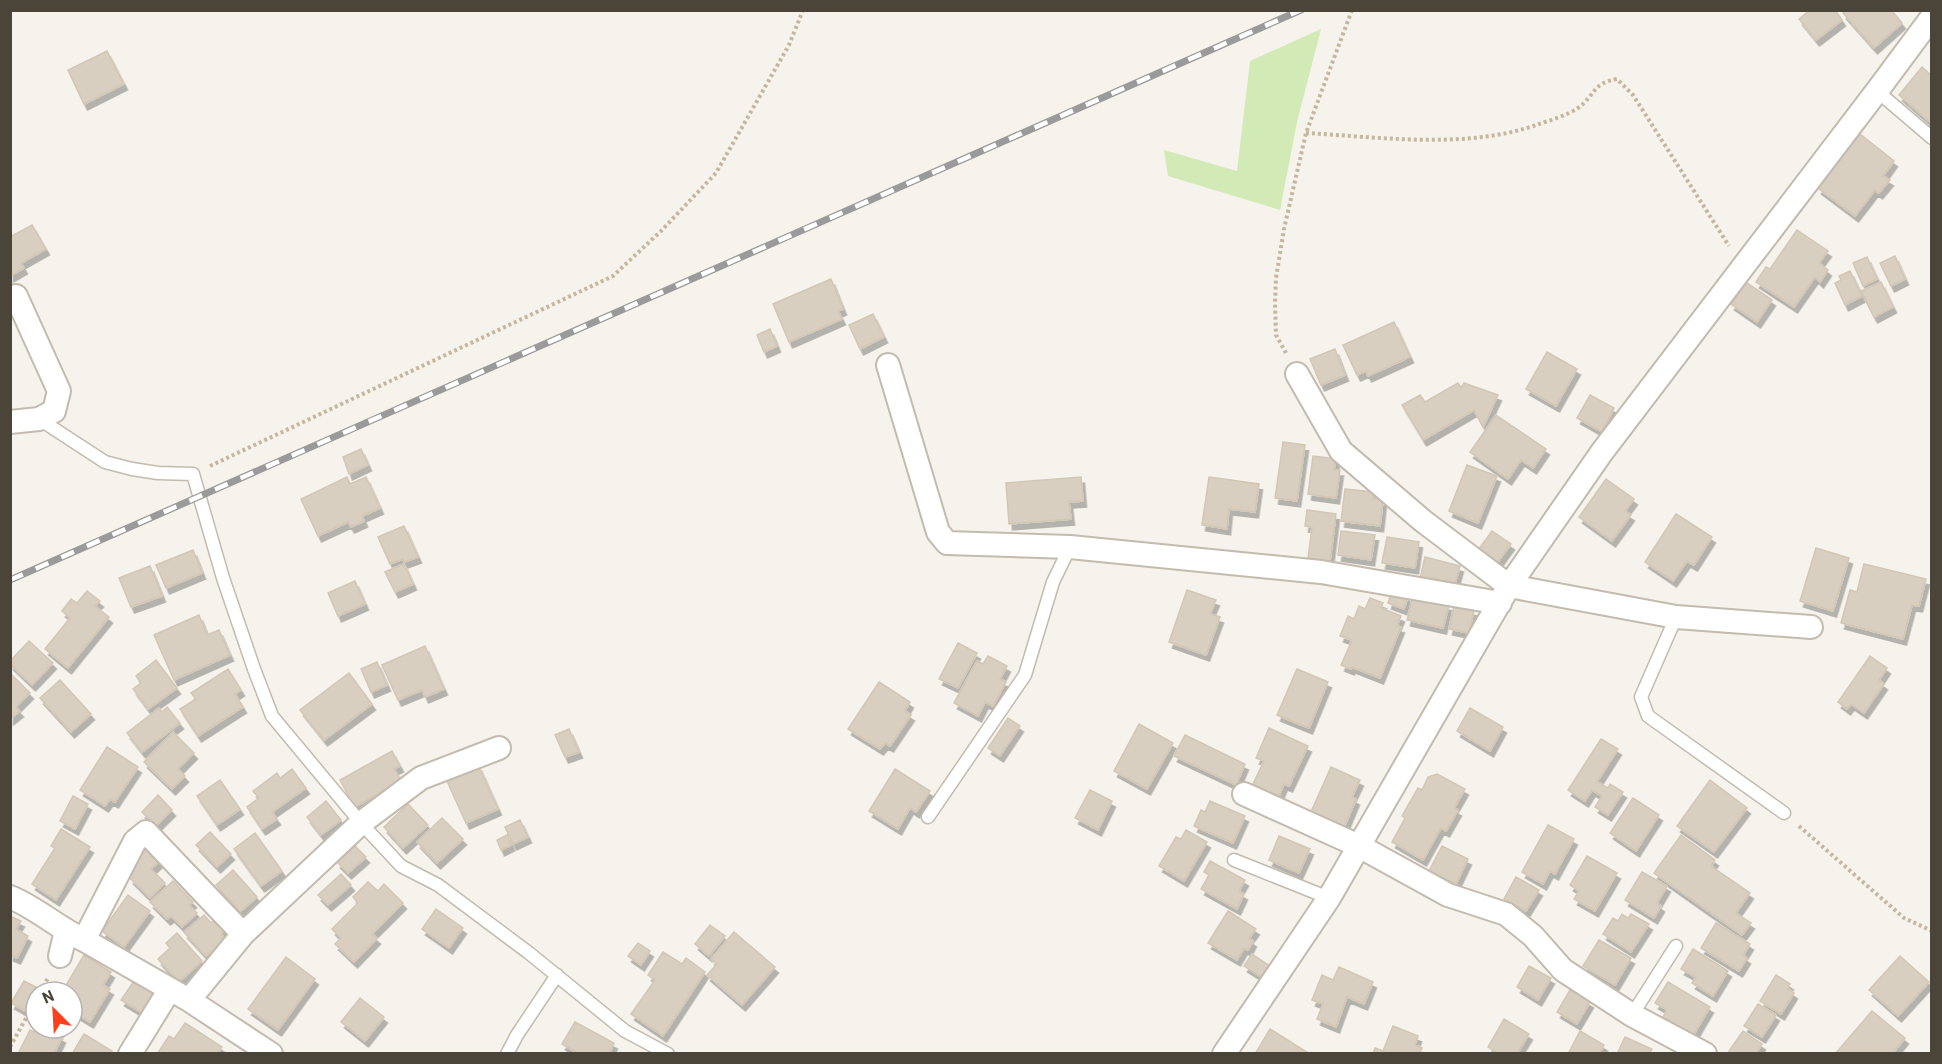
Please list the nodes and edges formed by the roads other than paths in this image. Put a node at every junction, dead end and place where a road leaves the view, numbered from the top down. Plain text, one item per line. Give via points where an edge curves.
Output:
1 (1932, 16) edge
2 (1877, 91) junction
3 (1932, 138) edge
4 (16, 296) dead end
5 (888, 365) dead end
6 (1297, 374) road end
7 (39, 419) junction
8 (10, 422) edge
9 (1070, 547) junction
10 (1504, 595) junction
11 (1676, 617) junction
12 (1811, 627) dead end
13 (499, 748) dead end
14 (1244, 794) dead end
15 (1784, 813) road end
16 (928, 817) dead end
17 (361, 823) junction
18 (1359, 846) junction
19 (1234, 860) dead end
20 (10, 897) edge
21 (1329, 898) junction
22 (243, 934) junction
23 (75, 936) junction
24 (1676, 946) dead end
25 (60, 956) dead end
26 (557, 975) junction
27 (180, 995) junction
28 (1632, 1015) junction
29 (129, 1053) edge
30 (271, 1053) edge
31 (507, 1053) edge
32 (668, 1053) edge
33 (1224, 1053) edge
34 (1705, 1053) edge

1 - 2 street
2 - 3 lane
2 - 10 street via 1602,452
4 - 7 street via 59,390 54,411
5 - 9 street via 938,532 947,543
6 - 10 street via 1341,451
7 - 8 street
7 - 17 lane via 105,462 158,473 194,474 227,588 272,716
9 - 10 street
9 - 16 lane via 1053,582 1025,675
10 - 11 street
10 - 18 street
11 - 12 street
11 - 15 lane via 1641,697 1648,716
13 - 17 street via 421,778
14 - 18 street
17 - 22 street
17 - 26 lane via 401,866 438,885
18 - 21 street
18 - 28 street via 1448,895 1506,914 1533,936 1563,970
19 - 21 lane
20 - 23 street
21 - 33 street
22 - 23 street via 146,832 135,841
22 - 27 street
23 - 25 street
23 - 27 street
24 - 28 lane
26 - 31 lane
26 - 32 lane via 625,1031
27 - 29 street
27 - 30 street
28 - 34 street

